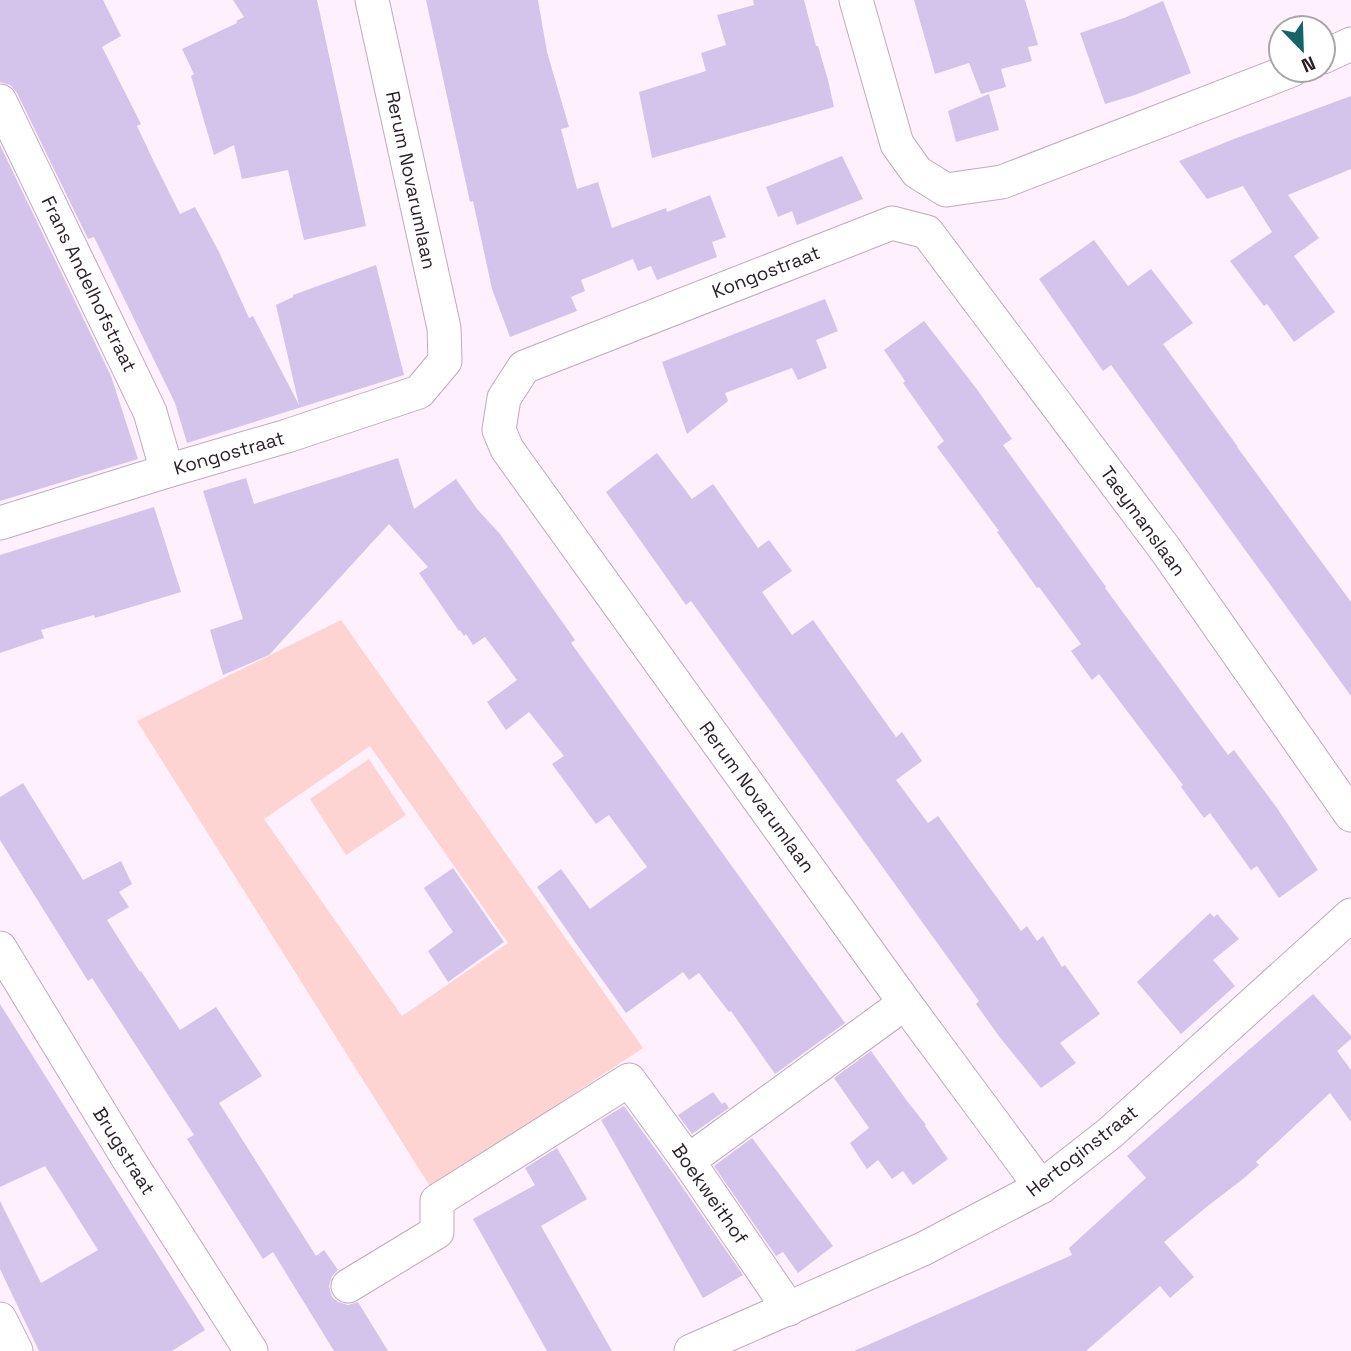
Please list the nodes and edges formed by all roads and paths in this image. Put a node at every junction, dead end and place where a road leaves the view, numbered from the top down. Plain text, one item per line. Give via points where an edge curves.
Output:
1 (372, 0) edge
2 (856, 0) edge
3 (1267, 80) edge
4 (0, 101) edge
5 (927, 232) joint
6 (444, 361) joint
7 (504, 398) joint
8 (167, 471) junction
9 (0, 523) edge
10 (1351, 816) edge
11 (1351, 915) edge
12 (0, 948) edge
13 (905, 1003) junction
14 (690, 1164) junction
15 (1041, 1187) junction
16 (348, 1286) dead end
17 (789, 1309) junction
18 (0, 1320) edge
19 (16, 1351) edge
20 (251, 1351) edge
21 (691, 1351) edge

1 - 6 street, Rerum Novarumlaan via 444,328
2 - 3 street via 897,144 917,172 946,190 1002,182
4 - 8 street, Frans Andelhofstraat via 150,412
5 - 7 street, Kongostraat via 892,223 524,367
5 - 10 street, Taeymanslaan via 1165,549
6 - 8 street, Kongostraat via 419,392
7 - 13 street, Rerum Novarumlaan via 499,430 507,449
8 - 9 street, Kongostraat
11 - 15 street, Hertoginstraat via 1110,1133
12 - 20 street, Brugstraat
13 - 14 street
13 - 15 street, Rerum Novarumlaan
14 - 16 street, Boekweithof via 629,1080 437,1201 437,1232
14 - 17 street, Boekweithof
15 - 17 street, Hertoginstraat via 923,1250
17 - 21 street, Hertoginstraat
18 - 19 street

